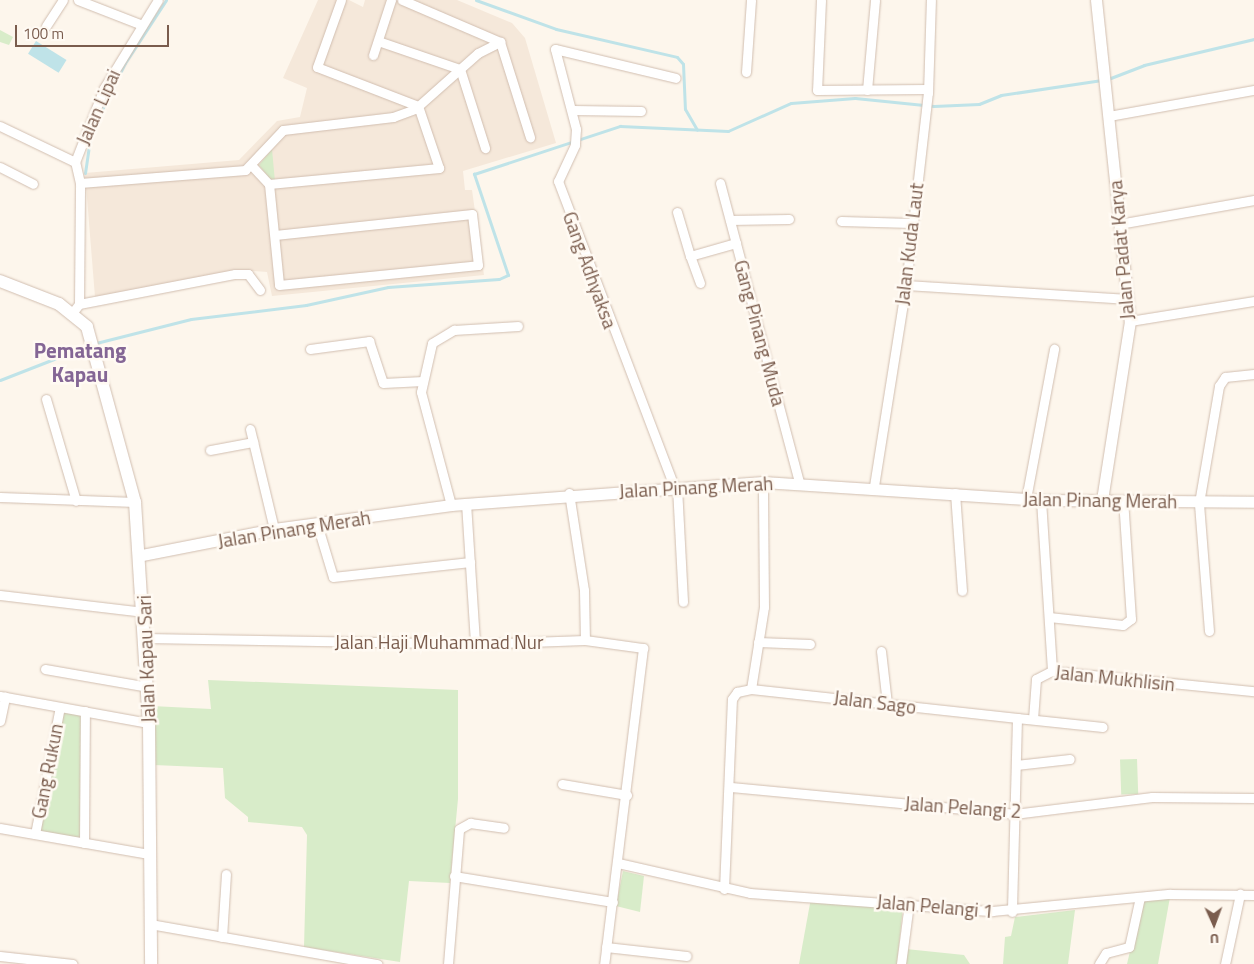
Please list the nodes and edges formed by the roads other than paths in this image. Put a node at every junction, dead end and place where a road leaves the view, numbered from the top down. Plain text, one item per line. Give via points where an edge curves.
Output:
1 (63, 0) edge
2 (78, 0) edge
3 (158, 0) edge
4 (341, 0) edge
5 (391, 0) edge
6 (402, 0) edge
7 (751, 0) edge
8 (821, 0) edge
9 (875, 0) edge
10 (931, 0) edge
11 (1096, 0) edge
12 (142, 25) junction
13 (46, 26) dead end
14 (378, 41) junction
15 (500, 42) junction
16 (374, 55) dead end
17 (460, 69) junction
18 (746, 72) dead end
19 (676, 78) dead end
20 (867, 90) junction
21 (1254, 90) edge
22 (928, 91) junction
23 (418, 106) junction
24 (573, 110) junction
25 (640, 111) dead end
26 (1109, 116) junction
27 (0, 126) edge
28 (530, 137) dead end
29 (485, 148) dead end
30 (75, 162) junction
31 (252, 166) junction
32 (0, 167) edge
33 (80, 183) junction
34 (720, 183) dead end
35 (33, 184) dead end
36 (269, 184) junction
37 (1254, 200) edge
38 (677, 212) dead end
39 (789, 219) dead end
40 (730, 220) junction
41 (841, 221) dead end
42 (911, 223) junction
43 (1119, 224) junction
44 (275, 235) junction
45 (736, 242) junction
46 (690, 256) junction
47 (0, 281) edge
48 (700, 282) dead end
49 (906, 285) junction
50 (260, 290) dead end
51 (1129, 299) junction
52 (1254, 301) edge
53 (76, 308) junction
54 (1130, 322) junction
55 (518, 326) dead end
56 (310, 349) dead end
57 (1054, 349) dead end
58 (1254, 374) edge
59 (423, 381) junction
60 (46, 399) dead end
61 (250, 429) dead end
62 (253, 442) junction
63 (210, 450) dead end
64 (763, 482) junction
65 (799, 483) junction
66 (874, 486) junction
67 (676, 487) junction
68 (569, 493) junction
69 (955, 493) junction
70 (0, 497) edge
71 (1026, 499) junction
72 (1102, 499) junction
73 (1041, 500) junction
74 (1123, 500) junction
75 (76, 501) junction
76 (135, 502) junction
77 (1254, 502) edge
78 (466, 503) junction
79 (1199, 503) junction
80 (451, 505) junction
81 (317, 524) junction
82 (274, 529) junction
83 (142, 555) junction
84 (470, 562) junction
85 (962, 591) dead end
86 (0, 595) edge
87 (683, 602) dead end
88 (144, 612) junction
89 (1049, 617) junction
90 (1209, 631) dead end
91 (145, 638) junction
92 (585, 640) junction
93 (758, 642) junction
94 (476, 644) junction
95 (810, 644) dead end
96 (881, 651) dead end
97 (45, 669) dead end
98 (1052, 671) junction
99 (148, 687) junction
100 (751, 689) junction
101 (1254, 691) edge
102 (3, 696) edge
103 (887, 704) junction
104 (60, 707) junction
105 (85, 712) junction
106 (1017, 718) junction
107 (1033, 719) junction
108 (0, 721) edge
109 (149, 723) junction
110 (1104, 726) dead end
111 (1070, 759) dead end
112 (1016, 765) junction
113 (562, 784) dead end
114 (731, 787) junction
115 (627, 795) junction
116 (1254, 798) edge
117 (1014, 814) junction
118 (0, 828) edge
119 (504, 828) dead end
120 (35, 834) junction
121 (84, 843) junction
122 (149, 854) junction
123 (618, 863) junction
124 (226, 874) dead end
125 (454, 876) junction
126 (724, 889) junction
127 (1240, 894) junction
128 (1254, 895) edge
129 (1140, 897) junction
130 (613, 902) junction
131 (909, 903) junction
132 (1012, 912) junction
133 (150, 924) junction
134 (222, 937) junction
135 (606, 946) junction
136 (0, 956) edge
137 (686, 956) dead end
138 (73, 964) edge
139 (151, 964) edge
140 (378, 964) edge
141 (448, 964) edge
142 (604, 964) edge
143 (900, 964) edge
144 (1099, 964) edge
145 (1225, 964) edge

1 - 13 street
2 - 12 street
3 - 12 street, Jalan Lipai
4 - 23 street via 317,67
5 - 14 street
6 - 15 street
7 - 18 street
8 - 20 street via 817,90
9 - 20 street
10 - 22 street, Jalan Kuda Laut
11 - 26 street, Jalan Padat Karya
12 - 30 street, Jalan Lipai via 100,95
14 - 16 street
14 - 17 street
15 - 17 street
15 - 28 street
17 - 23 street
17 - 29 street
19 - 24 street, Gang Adhyaksa via 555,50
20 - 22 street
21 - 26 street
22 - 42 street, Jalan Kuda Laut
23 - 31 street via 393,117 283,130
23 - 36 street via 439,168
24 - 25 street
24 - 67 street, Gang Adhyaksa via 575,145 558,181
26 - 43 street, Jalan Padat Karya
27 - 30 street
30 - 33 street, Jalan Lipai
31 - 33 street
31 - 36 street
32 - 35 street
33 - 53 street, Jalan Lipai
34 - 40 street, Gang Pinang Muda
36 - 44 street
37 - 43 street
38 - 46 street
39 - 40 street via 743,217
40 - 45 street, Gang Pinang Muda
41 - 42 street
42 - 49 street, Jalan Kuda Laut
43 - 51 street, Jalan Padat Karya
44 - 44 street via 279,285 478,265 472,214
45 - 46 street
45 - 65 street, Gang Pinang Muda
46 - 48 street
47 - 53 main road
49 - 51 street
49 - 66 street, Jalan Kuda Laut
50 - 53 street via 248,274 235,274
51 - 54 street, Jalan Padat Karya
52 - 54 street
53 - 76 main road, Jalan Kapau Sari via 91,335
54 - 72 street, Jalan Padat Karya
55 - 59 street via 442,335 432,343
56 - 59 street via 369,341 383,383
57 - 71 street
58 - 79 street via 1220,381
59 - 80 street via 421,392
60 - 75 street
61 - 62 street
62 - 63 street
62 - 82 street
64 - 65 street, Jalan Pinang Merah
64 - 67 street, Jalan Pinang Merah
64 - 93 street via 764,607
65 - 66 street, Jalan Pinang Merah
66 - 69 street, Jalan Pinang Merah
67 - 68 street, Jalan Pinang Merah
67 - 87 street, Gang Adhyaksa
68 - 78 street, Jalan Pinang Merah
68 - 92 street via 584,590
69 - 71 street, Jalan Pinang Merah
69 - 85 street
70 - 75 street
71 - 73 street, Jalan Pinang Merah
72 - 73 street, Jalan Pinang Merah
72 - 74 street, Jalan Pinang Merah
73 - 89 street
74 - 79 street, Jalan Pinang Merah
74 - 89 street via 1131,619 1123,625
75 - 76 street
76 - 83 main road, Jalan Kapau Sari
77 - 79 street, Jalan Pinang Merah
78 - 80 street, Jalan Pinang Merah
78 - 84 street
79 - 90 street
80 - 81 street, Jalan Pinang Merah
81 - 82 street, Jalan Pinang Merah
81 - 84 street via 333,577
82 - 83 street, Jalan Pinang Merah
83 - 88 main road, Jalan Kapau Sari
84 - 94 street
86 - 88 street
88 - 91 main road, Jalan Kapau Sari
89 - 98 street
91 - 94 street, Jalan Haji Muhammad Nur
91 - 99 main road, Jalan Kapau Sari
92 - 94 street, Jalan Haji Muhammad Nur
92 - 115 street, Jalan Haji Muhammad Nur via 643,648
93 - 95 street
93 - 100 street
96 - 103 street
97 - 99 street
98 - 101 street, Jalan Mukhlisin
98 - 107 street, Jalan Mukhlisin via 1036,679
99 - 109 main road, Jalan Kapau Sari
100 - 103 street, Jalan Sago
100 - 114 street via 737,692 732,698
102 - 104 street
102 - 108 street
103 - 106 street, Jalan Sago
104 - 105 street
104 - 120 street, Gang Rukun
105 - 109 street
105 - 121 street
106 - 107 street
106 - 112 street
107 - 110 street
109 - 122 main road, Jalan Kapau Sari
111 - 112 street
112 - 117 street
113 - 115 street
114 - 117 street, Jalan Pelangi 2
114 - 126 street
115 - 123 street
116 - 117 street, Jalan Pelangi 2 via 1152,797
117 - 132 street
118 - 120 street
119 - 125 street via 470,823 459,829
120 - 121 street
121 - 122 street
122 - 133 main road, Jalan Kapau Sari
123 - 126 street, Jalan Pelangi 1
123 - 130 street
124 - 134 street
125 - 130 street
125 - 141 street
126 - 131 street, Jalan Pelangi 1
127 - 128 street, Jalan Pelangi 1
127 - 129 street, Jalan Pelangi 1
127 - 145 street
129 - 132 street, Jalan Pelangi 1
129 - 144 street via 1129,946 1106,953
130 - 135 street
131 - 132 street, Jalan Pelangi 1
131 - 143 street
133 - 134 street
133 - 139 main road, Jalan Kapau Sari
134 - 140 street
135 - 137 street
135 - 142 street
136 - 138 street

